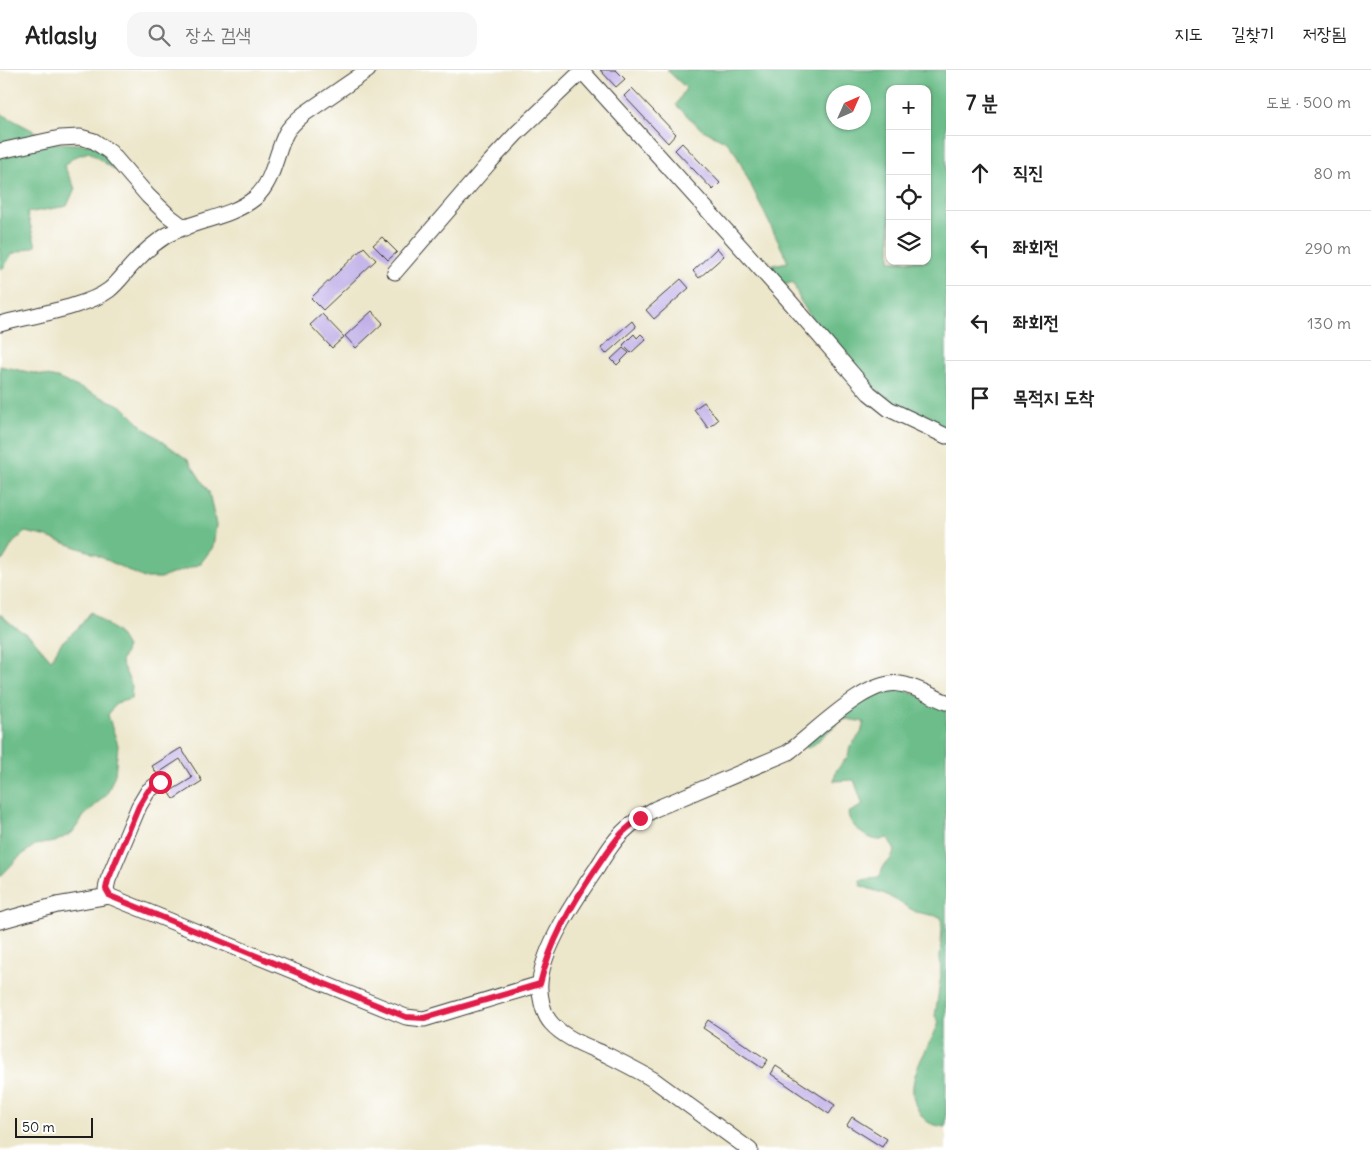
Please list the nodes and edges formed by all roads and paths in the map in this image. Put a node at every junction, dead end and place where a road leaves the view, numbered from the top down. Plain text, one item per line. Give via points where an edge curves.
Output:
1 (368, 70) edge
2 (582, 70) edge
3 (0, 151) edge
4 (185, 228) junction
5 (395, 272) dead end
6 (0, 324) edge
7 (946, 436) edge
8 (946, 702) edge
9 (160, 782) dead end
10 (110, 896) junction
11 (0, 921) edge
12 (540, 984) junction
13 (750, 1150) edge

1 - 4 street via 295,122 286,133 270,176 254,198
2 - 5 street via 489,163
2 - 7 street via 869,393 889,409
3 - 4 street via 60,138 80,137 94,141 110,152 148,196
4 - 6 street via 166,236 145,252 119,281 98,297
8 - 12 street via 910,686 898,683 884,685 836,712 787,753 663,805 640,818 612,845 587,883 559,930
9 - 10 street via 148,791 139,806 108,880 106,889
10 - 11 street via 57,905
10 - 12 street via 406,1017 424,1018
12 - 13 street via 546,1016 556,1028 654,1080

